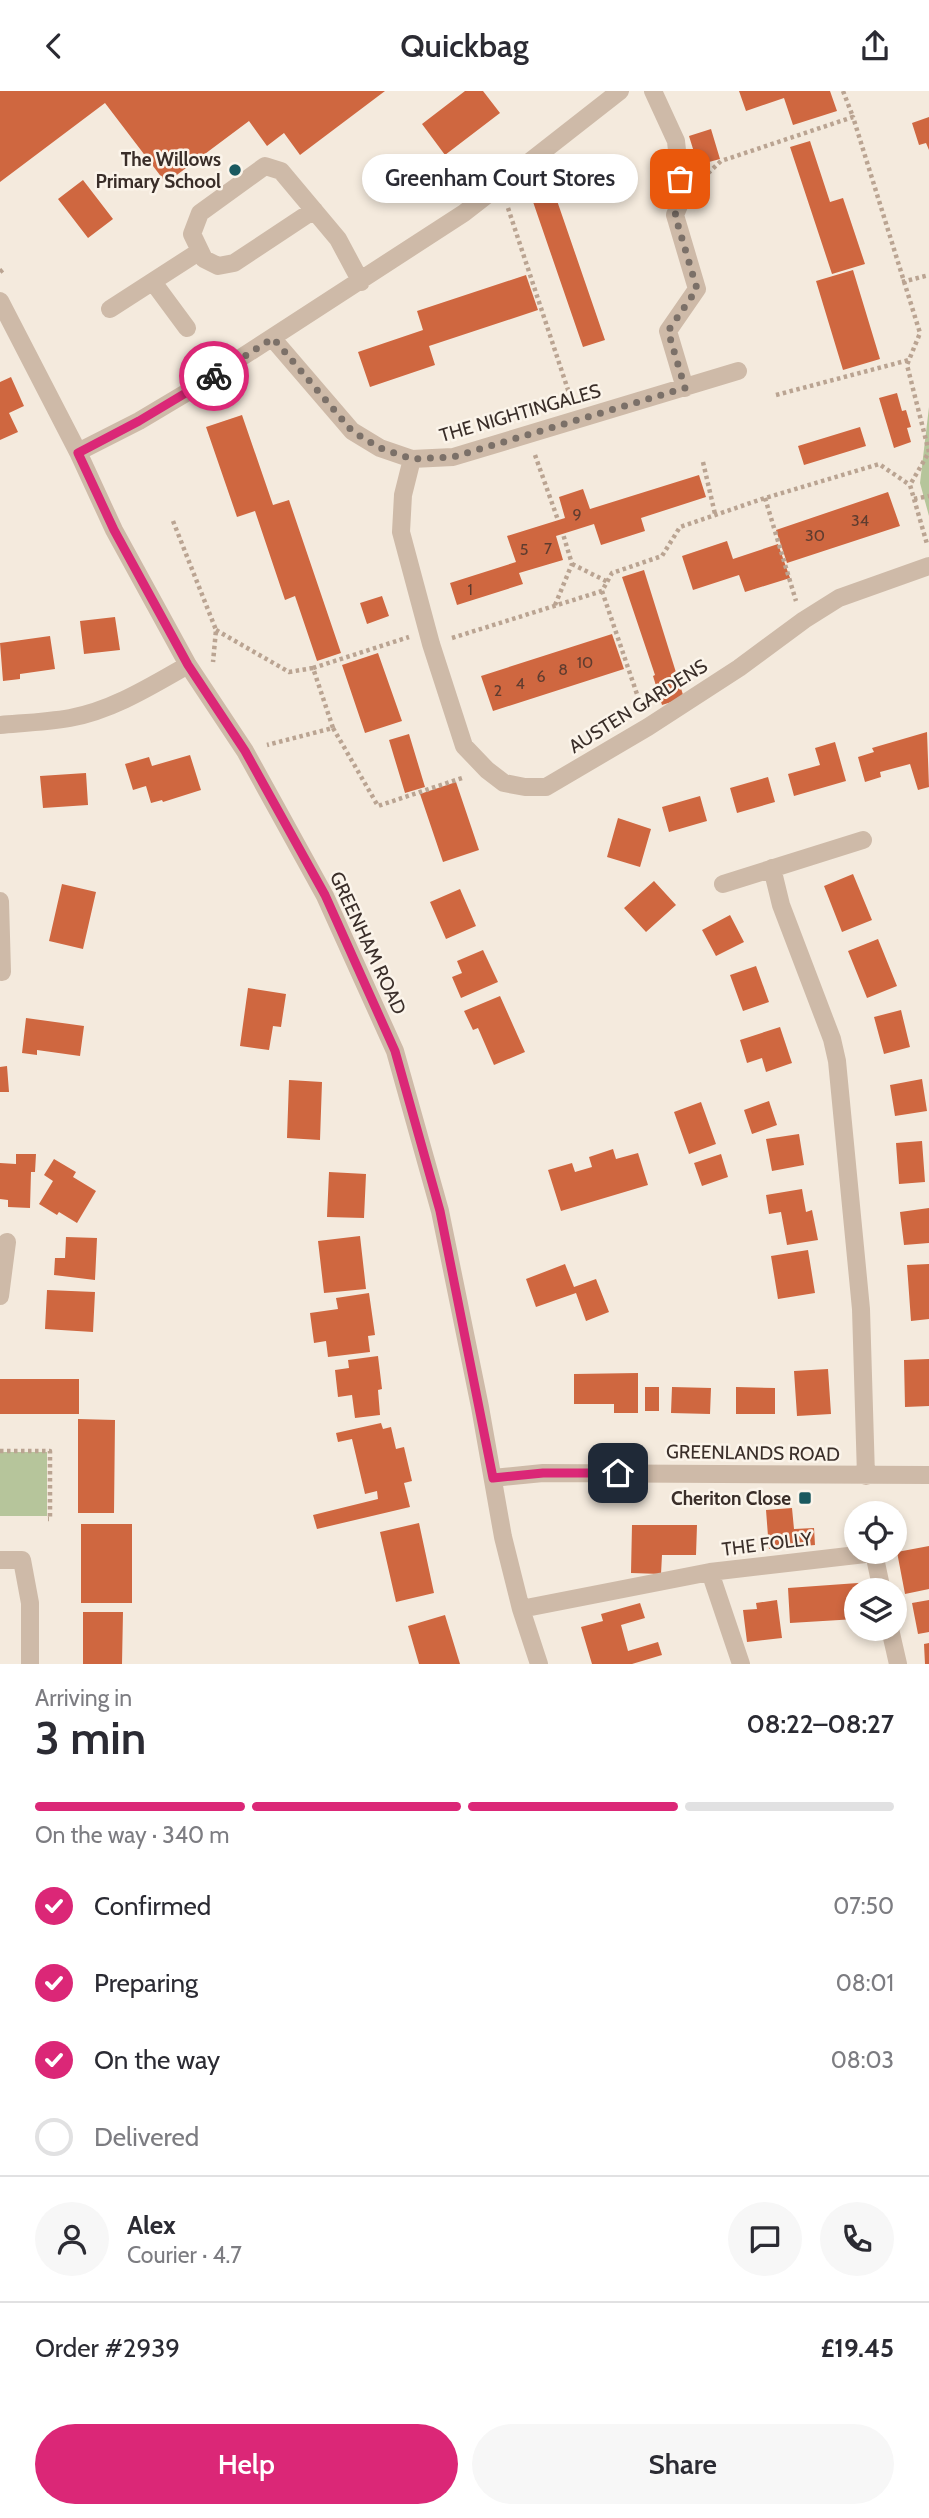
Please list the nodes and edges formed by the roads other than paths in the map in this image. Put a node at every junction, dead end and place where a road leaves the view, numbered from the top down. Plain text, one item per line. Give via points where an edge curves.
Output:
1 (620, 91) edge
2 (653, 91) edge
3 (314, 210) junction
4 (200, 251) junction
5 (153, 282) junction
6 (361, 282) junction
7 (0, 301) edge
8 (110, 309) dead end
9 (187, 328) dead end
10 (273, 338) junction
11 (738, 371) dead end
12 (685, 388) junction
13 (78, 453) junction
14 (412, 459) junction
15 (929, 566) edge
16 (188, 665) junction
17 (0, 725) edge
18 (863, 840) dead end
19 (772, 868) junction
20 (723, 884) dead end
21 (0, 901) edge
22 (2, 972) dead end
23 (7, 1242) dead end
24 (0, 1296) edge
25 (929, 1475) edge
26 (866, 1476) junction
27 (493, 1478) junction
28 (0, 1560) edge
29 (710, 1572) junction
30 (879, 1578) edge
31 (521, 1609) junction
32 (893, 1641) edge
33 (30, 1664) edge
34 (539, 1664) edge
35 (741, 1664) edge
36 (898, 1664) edge

1 - 6 street via 464,213
2 - 12 street via 676,141 682,198 675,215 697,289 668,331
3 - 4 street via 234,263 218,266 204,259
3 - 4 street via 281,171 265,166 200,212 192,234
3 - 6 street via 338,239
4 - 5 street
5 - 8 street
5 - 9 street
6 - 10 street
7 - 13 street, GREENHAM ROAD
10 - 13 street
10 - 14 street, THE NIGHTINGALES via 352,431 380,448
11 - 12 street, THE NIGHTINGALES
12 - 14 street, THE NIGHTINGALES via 453,457
13 - 16 street, GREENHAM ROAD via 114,530
14 - 15 street, AUSTEN GARDENS via 403,495 401,532 430,638 464,745 504,783 546,787 648,727 839,598
16 - 17 street via 100,709
16 - 27 street, GREENHAM ROAD via 245,751 325,895 395,1051 440,1211
18 - 19 street
19 - 20 street
19 - 26 street via 837,1061 862,1309
21 - 22 street
23 - 24 street
25 - 26 street, GREENLANDS ROAD
26 - 27 street, GREENLANDS ROAD via 543,1473
27 - 31 street, GREENHAM ROAD
28 - 33 street via 22,1560 30,1604
29 - 30 street, THE FOLLY via 874,1553
29 - 31 street, THE FOLLY
29 - 35 street, THE FOLLY
31 - 34 street, GREENHAM ROAD
32 - 36 street

